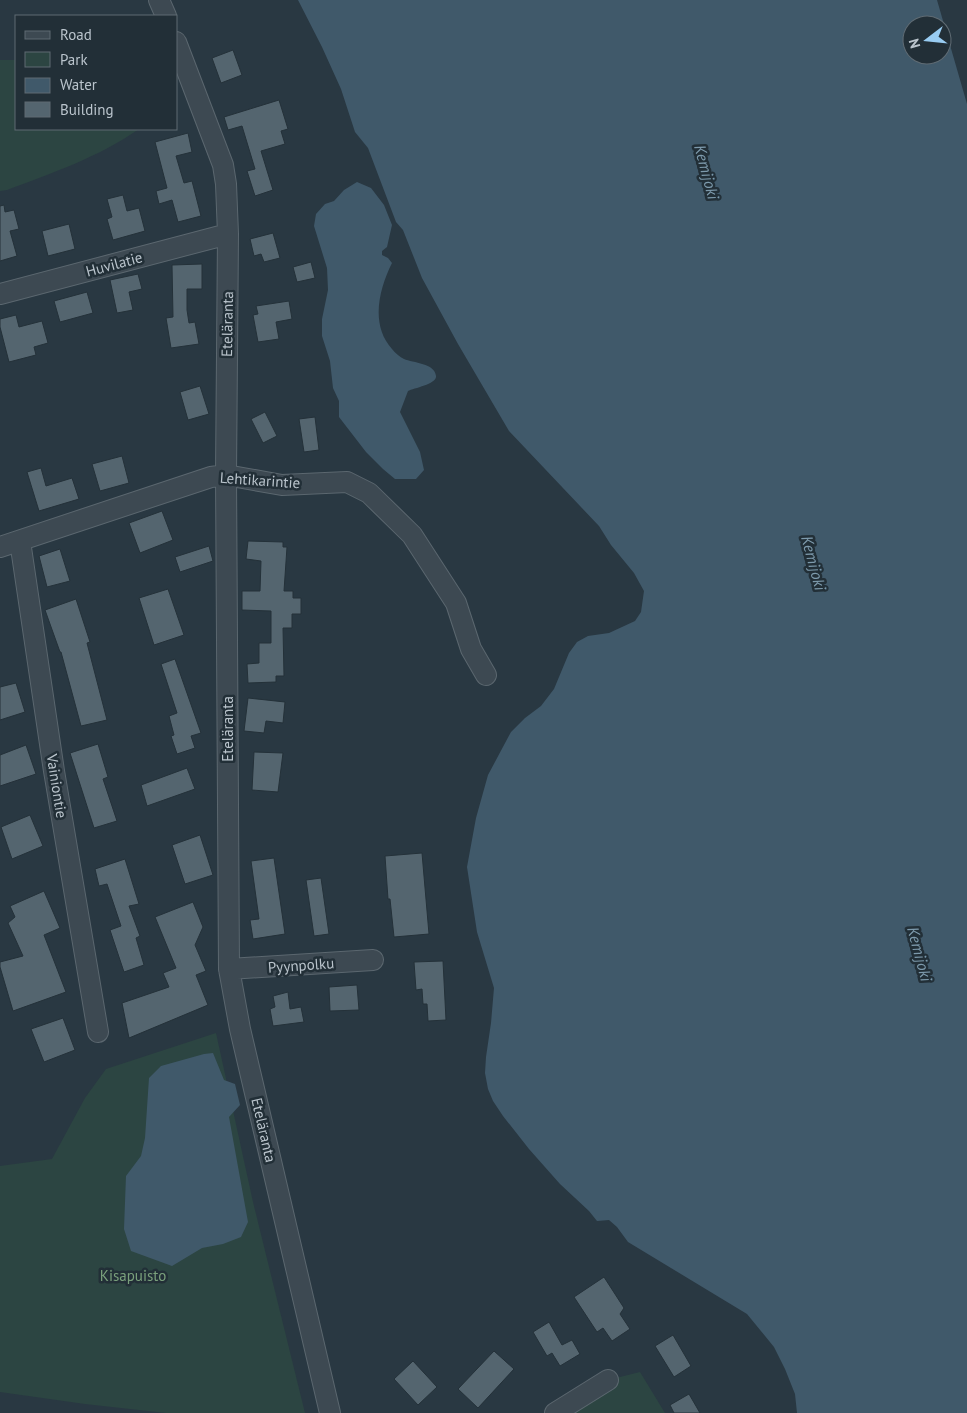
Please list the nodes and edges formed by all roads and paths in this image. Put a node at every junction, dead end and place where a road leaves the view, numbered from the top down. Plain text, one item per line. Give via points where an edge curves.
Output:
1 (159, 0) edge
2 (166, 15) edge
3 (178, 47) edge
4 (228, 234) junction
5 (0, 294) edge
6 (226, 475) junction
7 (20, 541) junction
8 (0, 547) edge
9 (486, 675) dead end
10 (373, 960) dead end
11 (228, 969) junction
12 (98, 1032) dead end
13 (608, 1380) dead end
14 (330, 1413) edge
15 (555, 1413) edge

1 - 2 street
3 - 4 street, Eteläranta via 223,165
4 - 5 street, Huvilatie
4 - 6 street, Eteläranta
6 - 7 street, Lehtikarintie via 211,477
6 - 9 street, Lehtikarintie via 282,485 347,482 369,493 412,535 456,603 471,649
6 - 11 street, Eteläranta
7 - 8 street, Lehtikarintie
7 - 12 street, Vainiontie via 54,771
10 - 11 street, Pyynpolku
11 - 14 street, Eteläranta
13 - 15 street

